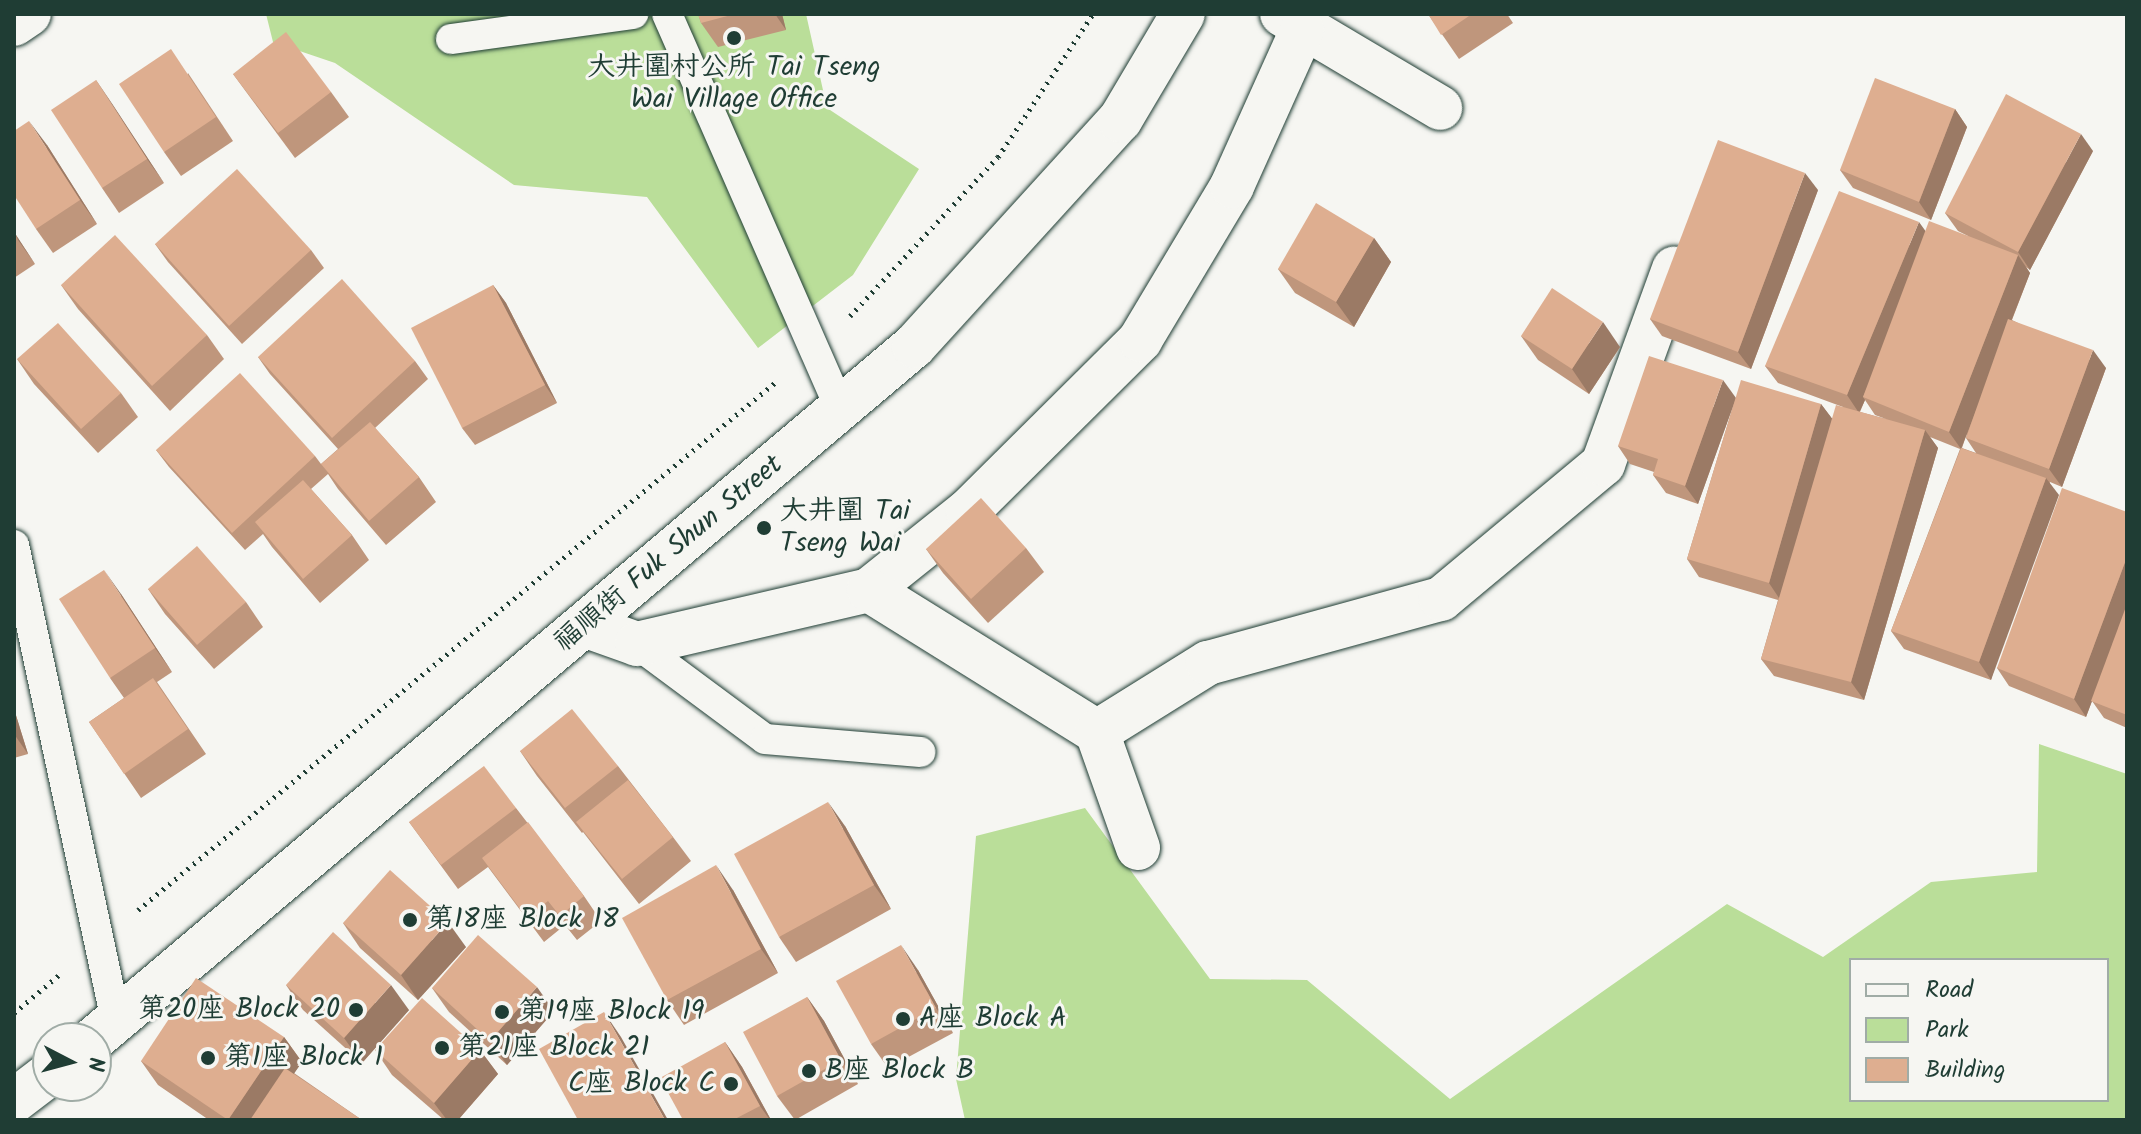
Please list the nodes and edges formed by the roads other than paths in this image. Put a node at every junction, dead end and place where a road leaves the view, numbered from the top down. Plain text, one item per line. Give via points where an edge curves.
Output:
1 (29, 14) edge
2 (633, 14) edge
3 (667, 14) edge
4 (1183, 14) edge
5 (1292, 22) edge
6 (14, 24) edge
7 (451, 39) dead end
8 (1440, 108) dead end
9 (1690, 225) edge
10 (840, 409) junction
11 (14, 545) edge
12 (869, 590) junction
13 (584, 625) junction
14 (637, 644) junction
15 (1097, 732) junction
16 (920, 752) dead end
17 (1138, 848) dead end
18 (105, 1022) edge
19 (112, 1025) edge
20 (32, 1087) edge
21 (14, 1101) edge

1 - 6 street
2 - 7 lane
3 - 10 lane
4 - 10 street, 福順街 Fuk Shun Street via 1120,120 914,346
5 - 8 street
5 - 12 street via 1232,186 1140,340 968,511
9 - 15 street via 1603,464 1441,599 1208,663
10 - 13 street, 福順街 Fuk Shun Street
11 - 18 lane via 100,942
12 - 14 street
12 - 15 street
13 - 14 street
13 - 19 street, 福順街 Fuk Shun Street
14 - 16 lane via 765,739
15 - 17 street
20 - 21 street

